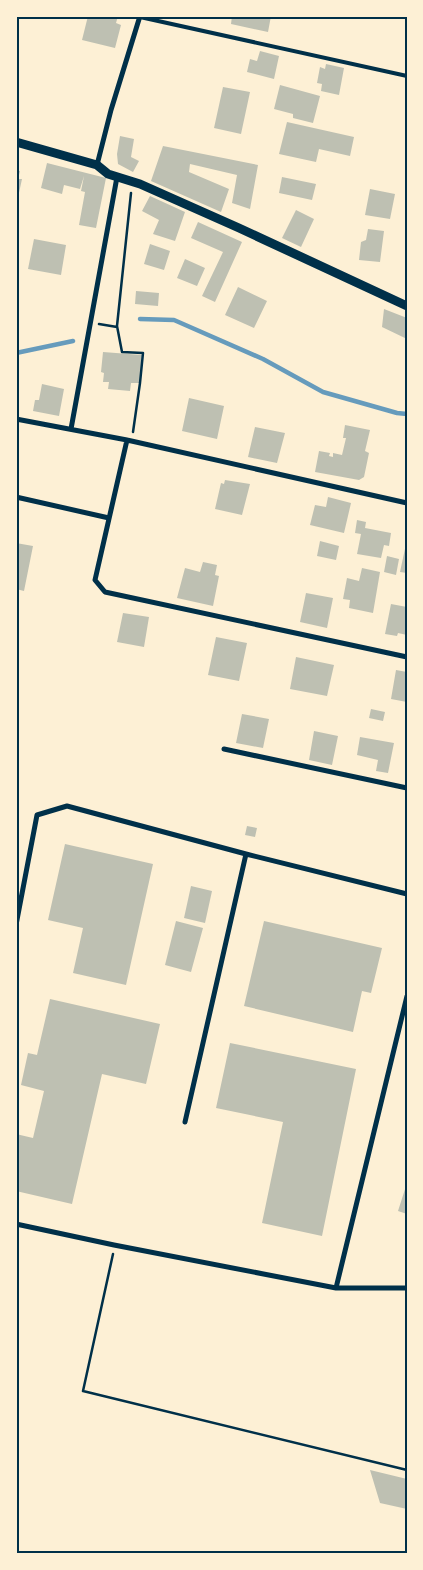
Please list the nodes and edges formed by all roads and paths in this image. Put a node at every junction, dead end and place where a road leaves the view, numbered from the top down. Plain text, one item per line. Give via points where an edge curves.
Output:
1 (140, 17) edge
2 (407, 76) edge
3 (16, 142) edge
4 (97, 165) junction
5 (117, 177) junction
6 (135, 183) junction
7 (407, 306) edge
8 (90, 323) junction
9 (117, 327) junction
10 (16, 419) edge
11 (70, 429) junction
12 (129, 440) junction
13 (16, 497) edge
14 (407, 503) edge
15 (109, 518) junction
16 (407, 658) edge
17 (224, 750) dead end
18 (407, 788) edge
19 (246, 854) junction
20 (407, 894) edge
21 (16, 925) edge
22 (407, 996) edge
23 (185, 1122) dead end
24 (16, 1224) edge
25 (114, 1245) junction
26 (336, 1288) junction
27 (407, 1288) edge
28 (407, 1470) edge

1 - 2 lane
1 - 4 street
3 - 4 street
4 - 5 street
5 - 6 street
5 - 8 street
6 - 7 street
6 - 9 path via 131,188
8 - 9 path
8 - 11 street
9 - 12 path via 122,352 143,354
10 - 11 street
11 - 12 street
12 - 14 street
12 - 15 street
13 - 15 street
15 - 16 street via 95,580 106,592
17 - 18 street
19 - 20 street
19 - 21 street via 67,806 37,815
19 - 23 street
22 - 26 street
24 - 25 street
25 - 26 street
25 - 28 path via 83,1391
26 - 27 street

